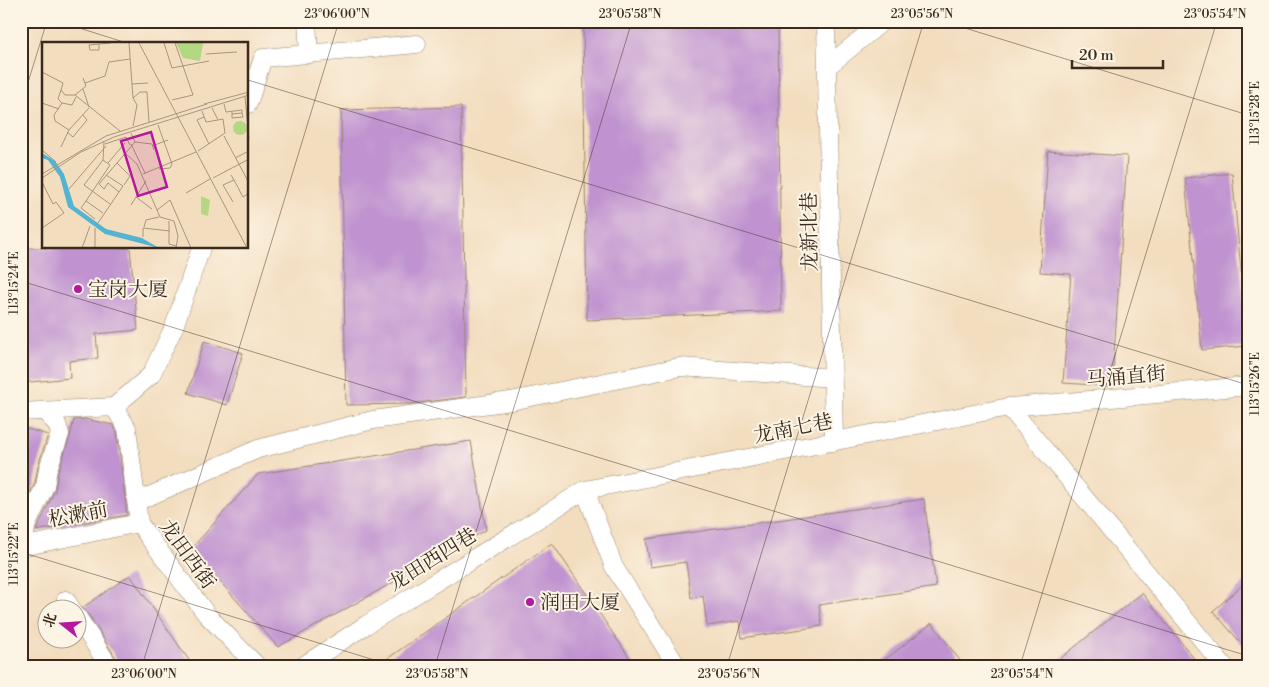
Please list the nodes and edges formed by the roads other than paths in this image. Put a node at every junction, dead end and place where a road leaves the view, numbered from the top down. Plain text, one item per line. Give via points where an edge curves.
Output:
1 (308, 21) edge
2 (826, 21) edge
3 (883, 21) edge
4 (417, 44) dead end
5 (309, 54) junction
6 (827, 67) junction
7 (249, 101) edge
8 (202, 249) edge
9 (833, 378) junction
10 (1248, 386) edge
11 (114, 407) junction
12 (1009, 408) junction
13 (44, 411) junction
14 (21, 412) edge
15 (834, 442) junction
16 (585, 490) junction
17 (138, 501) junction
18 (140, 523) junction
19 (23, 546) edge
20 (88, 633) edge
21 (109, 666) edge
22 (257, 666) edge
23 (303, 666) edge
24 (678, 666) edge
25 (1224, 666) edge

1 - 5 lane
2 - 6 lane, 龙新北巷
3 - 6 lane
4 - 5 lane
5 - 7 lane via 263,58
6 - 9 lane, 龙新北巷
8 - 11 lane via 174,326 152,375
9 - 15 lane, 龙新北巷
9 - 17 lane via 680,367 511,401 373,420 258,449
10 - 12 lane, 马涌直街
11 - 13 lane
11 - 17 lane, 龙田西街 via 126,428
12 - 15 lane, 龙南七巷
12 - 25 lane
13 - 14 lane
13 - 19 lane, 松漱前 via 57,424 60,434 45,486 26,526
15 - 16 lane, 龙南七巷
16 - 23 lane, 龙田西四巷
16 - 24 lane via 614,567
17 - 18 lane, 龙田西街
18 - 19 lane, 松漱前
18 - 22 lane, 龙田西街 via 207,615
20 - 21 lane

